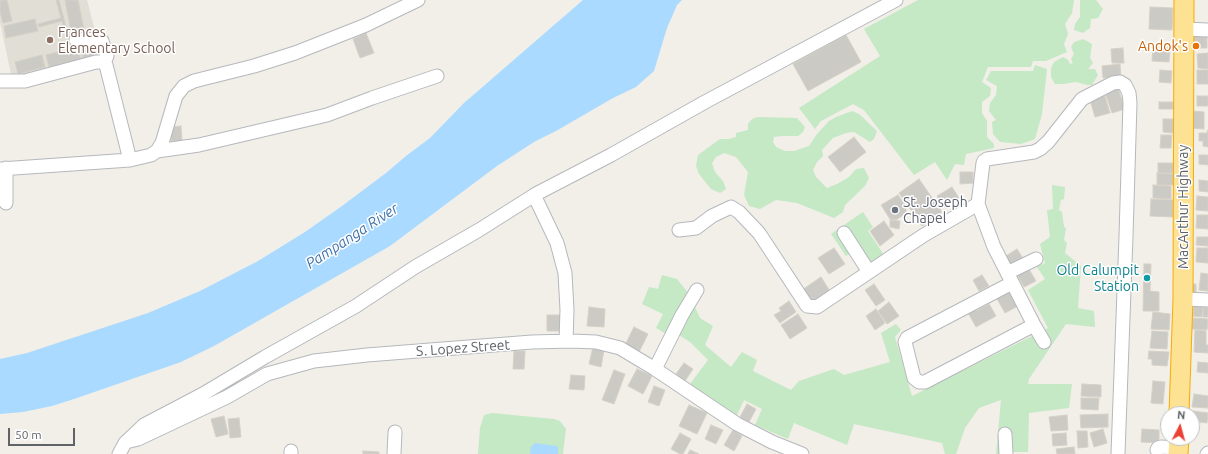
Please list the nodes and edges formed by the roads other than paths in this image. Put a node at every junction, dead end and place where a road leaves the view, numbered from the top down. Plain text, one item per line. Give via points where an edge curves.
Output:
1 (418, 0) edge
2 (896, 0) edge
3 (1184, 0) edge
4 (1184, 29) junction
5 (1208, 30) edge
6 (76, 40) dead end
7 (104, 63) junction
8 (437, 76) dead end
9 (0, 81) edge
10 (157, 151) junction
11 (130, 160) junction
12 (3, 169) edge
13 (534, 195) junction
14 (6, 203) dead end
15 (978, 204) junction
16 (679, 230) dead end
17 (844, 233) dead end
18 (1036, 259) dead end
19 (869, 272) junction
20 (1009, 278) junction
21 (697, 290) dead end
22 (1183, 299) junction
23 (1208, 300) edge
24 (1034, 325) junction
25 (566, 341) junction
26 (1044, 342) dead end
27 (655, 369) junction
28 (1179, 406) edge
29 (395, 432) dead end
30 (1005, 434) dead end
31 (1178, 447) edge
32 (122, 448) edge
33 (1157, 450) dead end
34 (394, 454) edge
35 (802, 454) edge
36 (1006, 454) edge
37 (1118, 454) edge

1 - 10 street via 366,25 295,53 184,86 176,96 162,143
2 - 13 street
3 - 4 highway, MacArthur Highway
4 - 5 street
4 - 22 highway, MacArthur Highway
6 - 7 street via 100,39 107,56
7 - 9 street via 96,62 25,80
7 - 11 street
8 - 10 street via 327,115 199,145
10 - 11 street
11 - 12 street
12 - 14 street
13 - 25 street via 557,243 565,273
13 - 32 street via 356,306 144,425
15 - 19 street via 924,235
15 - 20 street
15 - 37 street via 984,161 1040,149 1082,99 1113,83 1120,82 1125,85 1130,103
16 - 19 street via 696,228 712,216 731,207 759,233 807,306 817,307
17 - 19 street
18 - 20 street
20 - 24 street
20 - 24 street via 906,338 914,378 918,382 925,382
21 - 27 street
22 - 23 street
22 - 28 highway, MacArthur Highway
24 - 26 street
25 - 27 street, S. Lopez Street via 596,342 620,348
25 - 32 street, S. Lopez Street via 314,361 267,374 227,397
27 - 35 street, S. Lopez Street via 737,424
29 - 34 street
30 - 36 street
31 - 33 street via 1161,447

